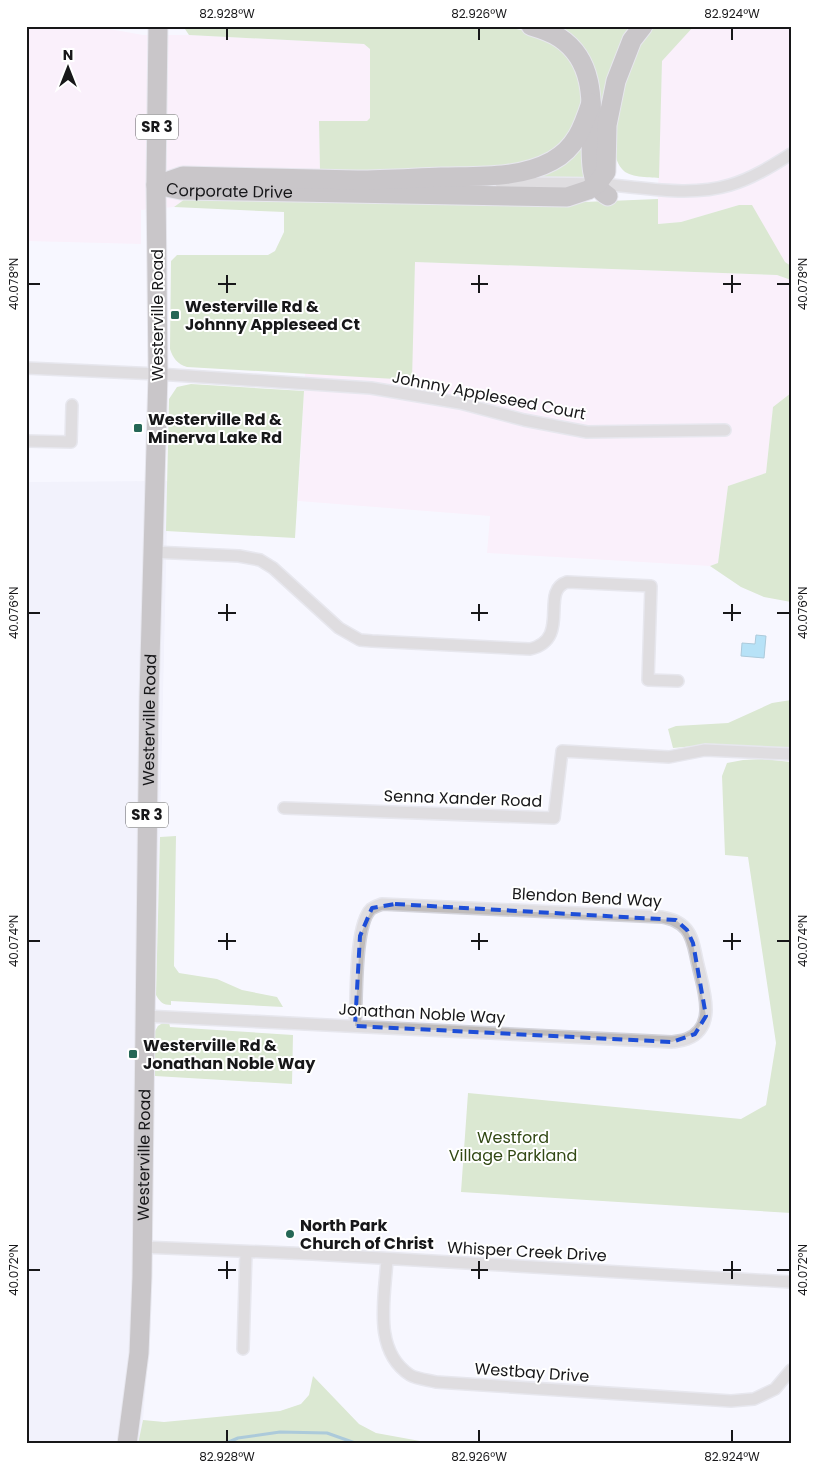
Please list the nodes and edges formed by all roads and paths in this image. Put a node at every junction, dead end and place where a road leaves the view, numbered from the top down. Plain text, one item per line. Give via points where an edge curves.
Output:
1 (158, 26) edge
2 (531, 26) edge
3 (643, 26) edge
4 (591, 103) junction
5 (791, 154) edge
6 (360, 180) junction
7 (156, 185) junction
8 (602, 190) junction
9 (26, 368) edge
10 (158, 374) junction
11 (72, 405) dead end
12 (725, 430) dead end
13 (26, 441) edge
14 (153, 552) junction
15 (678, 681) dead end
16 (791, 754) edge
17 (284, 808) dead end
18 (145, 1016) junction
19 (355, 1026) junction
20 (695, 1034) joint
21 (142, 1247) junction
22 (246, 1252) junction
23 (387, 1259) junction
24 (791, 1282) edge
25 (243, 1349) dead end
26 (791, 1370) edge
27 (127, 1444) edge

1 - 7 main road, Westerville Road / SR 3
2 - 4 main road via 552,34 572,49 586,69
3 - 8 main road via 632,40 616,81 607,125 606,172
4 - 6 main road via 584,126 572,145 552,161 533,169 500,174
4 - 8 main road via 592,172
5 - 8 street, Corporate Drive via 730,185 708,189
6 - 7 main road, Corporate Drive via 183,176
6 - 8 street, Corporate Drive
7 - 8 main road, Corporate Drive via 181,190 567,197 588,190
7 - 10 main road, Westerville Road / SR 3
9 - 10 street, Johnny Appleseed Court
10 - 12 street, Johnny Appleseed Court via 371,388 460,402 524,420 587,432
10 - 14 main road, Westerville Road / SR 3
11 - 13 street via 71,442
14 - 15 street via 260,560 348,635 372,641 520,649 540,646 551,633 557,588 561,584 651,586 648,680
14 - 18 main road, Westerville Road / SR 3
16 - 17 street, Senna Xander Road via 705,750 669,756 562,751 554,818
18 - 19 street, Jonathan Noble Way
18 - 21 main road, Westerville Road / SR 3
19 - 20 street, Jonathan Noble Way via 672,1042
19 - 20 street, Blendon Bend Way via 360,936 365,919 372,908 395,904 676,920 687,930 693,943 706,1000 706,1016
21 - 22 street, Whisper Creek Drive
21 - 27 main road, Westerville Road / SR 3 via 139,1353
22 - 23 street, Whisper Creek Drive
22 - 25 street
23 - 24 street, Whisper Creek Drive
23 - 26 street, Westbay Drive via 383,1331 391,1357 410,1375 436,1382 731,1401 754,1399 775,1389

